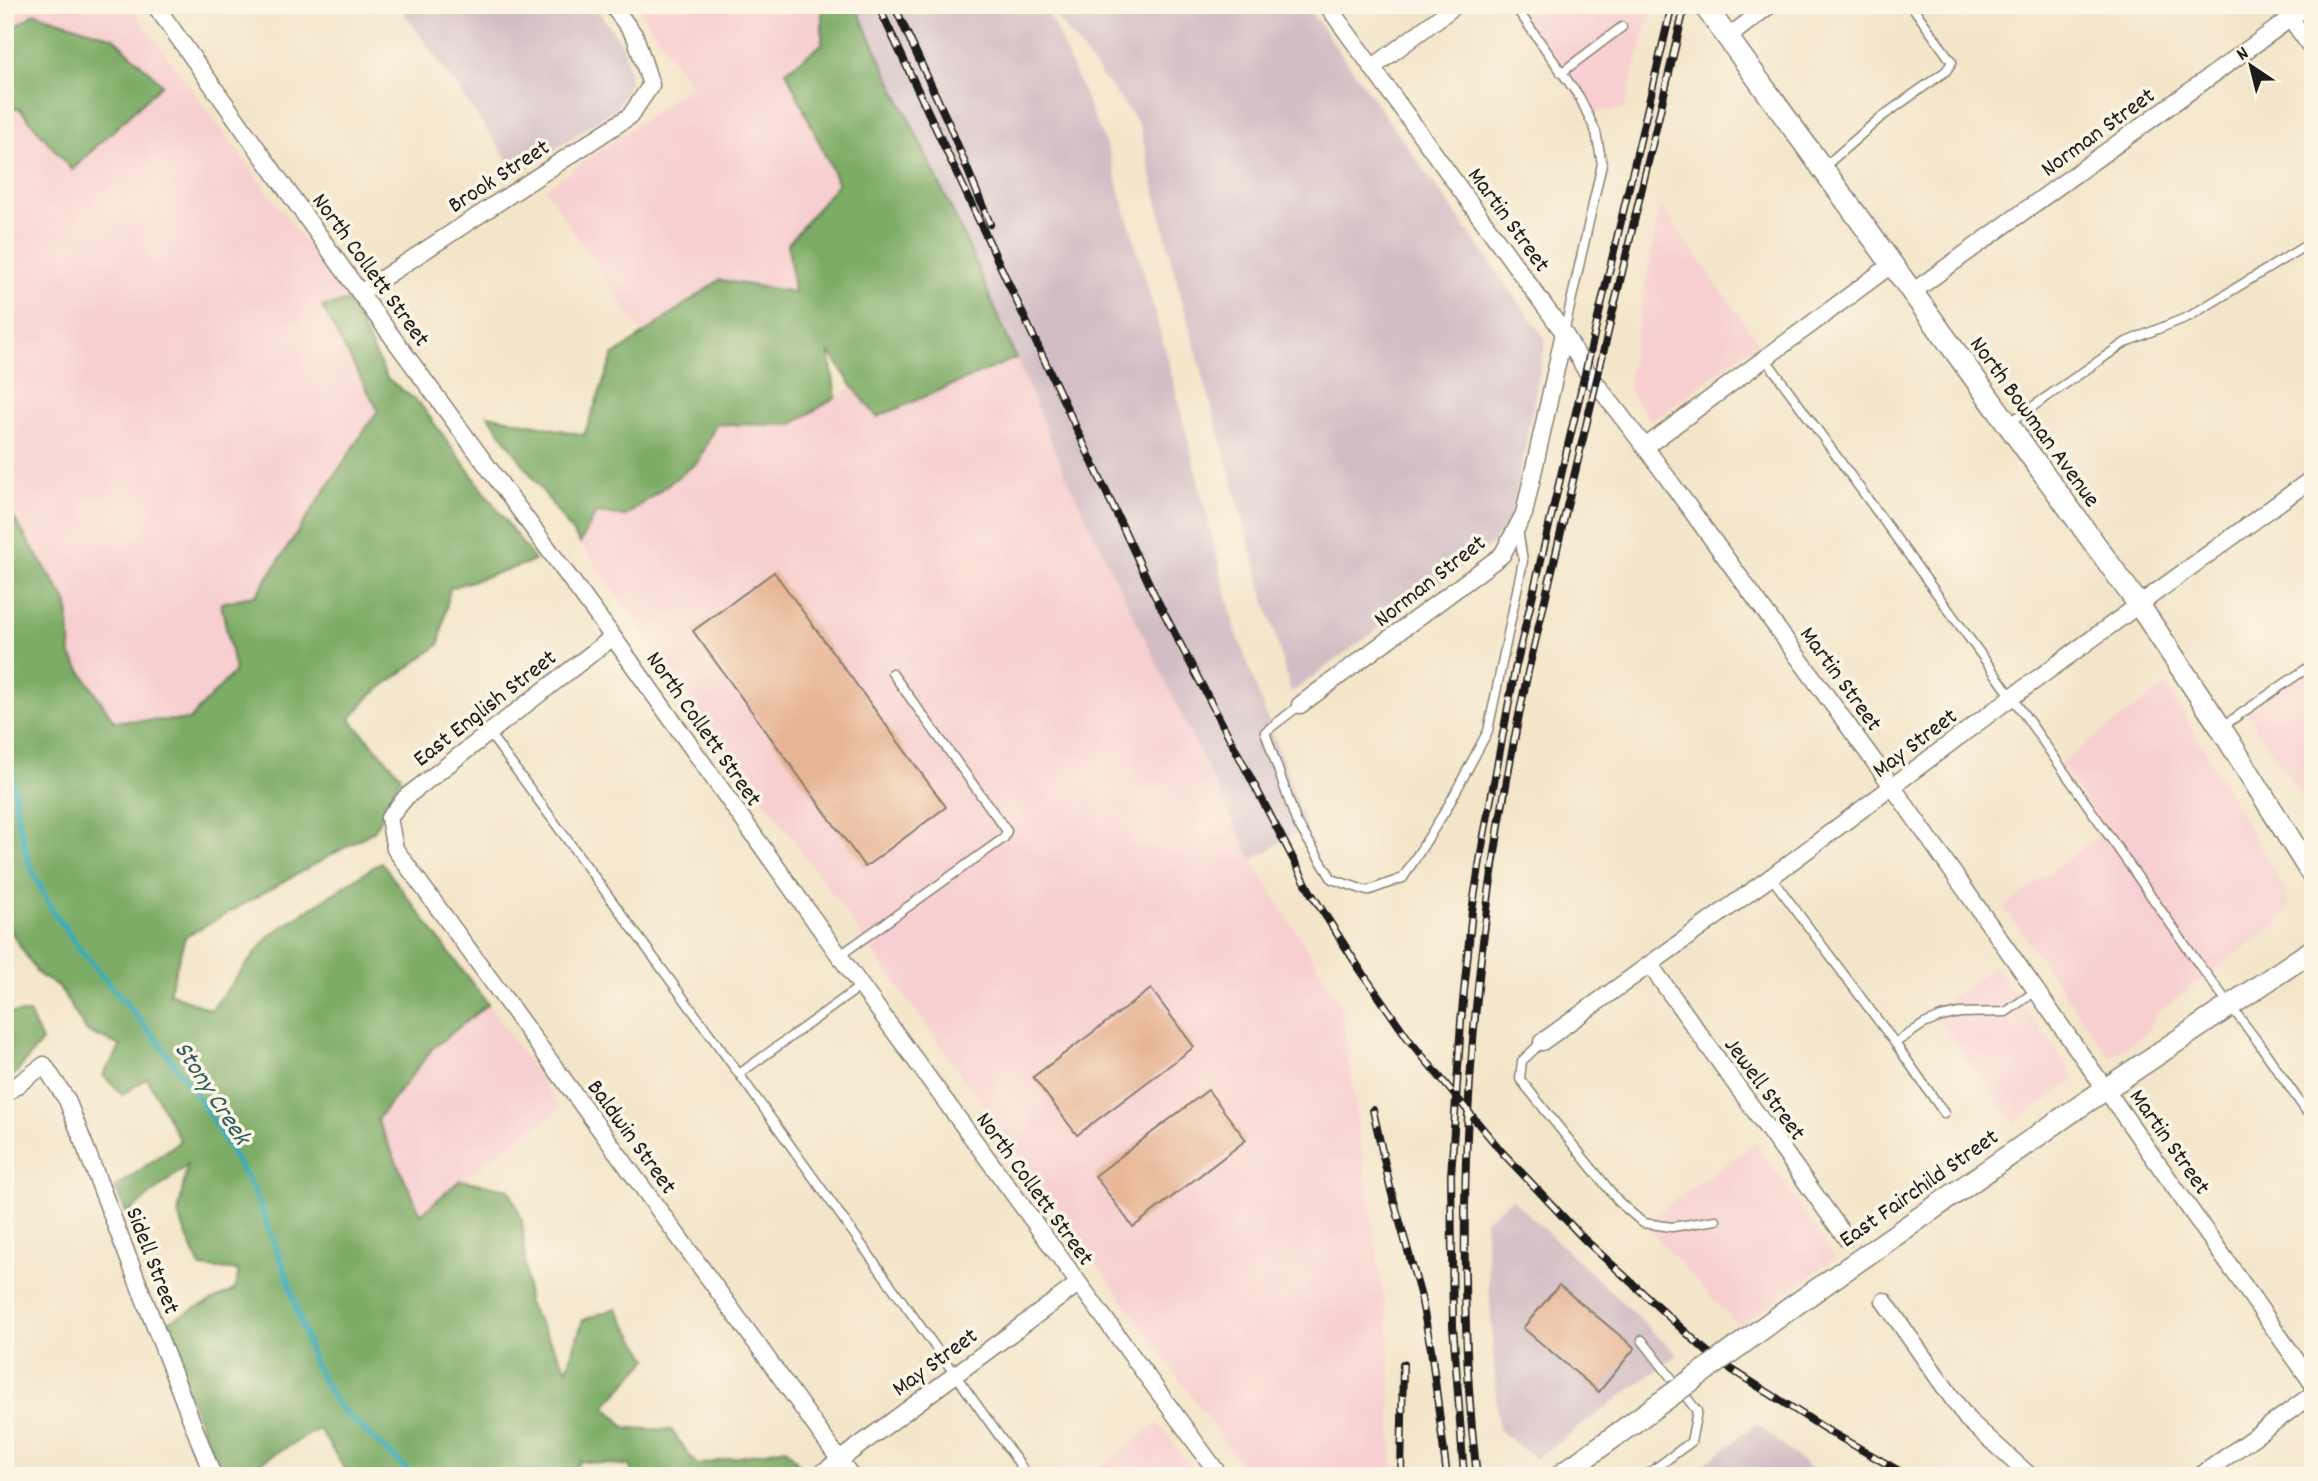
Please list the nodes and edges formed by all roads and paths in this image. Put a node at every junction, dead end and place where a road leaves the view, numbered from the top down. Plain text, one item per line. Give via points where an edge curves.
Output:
1 (155, 5) edge
2 (612, 5) edge
3 (1327, 5) edge
4 (1456, 5) edge
5 (1514, 5) edge
6 (1704, 5) edge
7 (1770, 5) edge
8 (2281, 5) edge
9 (2309, 5) edge
10 (1914, 9) dead end
11 (2291, 19) junction
12 (1622, 27) dead end
13 (1727, 37) junction
14 (2313, 50) edge
15 (1372, 68) junction
16 (1561, 73) junction
17 (1822, 169) junction
18 (2313, 241) edge
19 (1891, 265) junction
20 (360, 293) junction
21 (1911, 293) junction
22 (1564, 333) junction
23 (1765, 358) junction
24 (2006, 425) junction
25 (1645, 446) junction
26 (2312, 479) edge
27 (1518, 526) junction
28 (2139, 605) junction
29 (613, 637) junction
30 (2313, 664) edge
31 (892, 673) dead end
32 (2012, 697) junction
33 (1300, 705) joint
34 (2221, 727) junction
35 (488, 732) junction
36 (1892, 786) junction
37 (389, 818) joint
38 (2313, 876) edge
39 (1771, 877) junction
40 (2313, 950) edge
41 (839, 956) junction
42 (1650, 965) junction
43 (861, 986) junction
44 (2037, 990) junction
45 (2231, 1007) junction
46 (1542, 1042) joint
47 (1895, 1043) junction
48 (739, 1074) junction
49 (2107, 1088) junction
50 (5, 1094) edge
51 (1944, 1113) dead end
52 (2313, 1121) edge
53 (1716, 1220) dead end
54 (1846, 1238) dead end
55 (1078, 1284) junction
56 (1884, 1301) dead end
57 (1642, 1340) dead end
58 (955, 1375) junction
59 (2313, 1384) edge
60 (2313, 1394) edge
61 (839, 1460) junction
62 (213, 1476) edge
63 (818, 1476) edge
64 (850, 1476) edge
65 (1028, 1476) edge
66 (1220, 1476) edge
67 (1560, 1476) edge
68 (1645, 1476) edge
69 (2030, 1476) edge
70 (2200, 1476) edge

1 - 20 street, North Collett Street
2 - 20 street, Brook Street via 635,36 651,85 630,116
3 - 15 street, Martin Street
4 - 15 street
5 - 16 lane
6 - 13 street, North Bowman Avenue
7 - 13 street
8 - 11 street
9 - 11 street, Norman Street
10 - 17 lane via 1952,62
11 - 14 street
11 - 21 street, Norman Street
12 - 16 lane
13 - 17 street, North Bowman Avenue
15 - 22 street, Martin Street
16 - 22 lane via 1580,98 1596,132 1602,164
17 - 19 street, North Bowman Avenue
18 - 24 lane via 2190,316 2126,342
19 - 21 street, North Bowman Avenue
19 - 23 street
20 - 29 street, North Collett Street
21 - 24 street, North Bowman Avenue
22 - 25 street, Martin Street via 1585,369
22 - 27 street, Norman Street
23 - 25 street
23 - 32 lane
24 - 28 street, North Bowman Avenue
25 - 36 street, Martin Street
26 - 28 street, May Street
27 - 33 street, Norman Street via 1502,555
27 - 33 lane via 1523,561 1488,731 1403,878 1367,891 1332,879 1296,821 1265,732
28 - 32 street, May Street
28 - 34 street, North Bowman Avenue
29 - 35 street, East English Street
29 - 41 street, North Collett Street
30 - 34 lane
31 - 41 lane via 1007,831 1004,838
32 - 36 street, May Street
32 - 45 lane
34 - 38 street, North Bowman Avenue
35 - 37 street, East English Street via 406,797
35 - 48 lane
36 - 39 street, May Street
36 - 44 street, Martin Street
37 - 61 street, Baldwin Street via 395,849
39 - 42 street, May Street
39 - 47 lane
40 - 45 street, East Fairchild Street
41 - 43 street, North Collett Street
42 - 46 street, May Street
42 - 54 street, Jewell Street
43 - 48 lane
43 - 55 street, North Collett Street
44 - 47 lane via 2006,1012 1941,1017
44 - 49 street, Martin Street
45 - 49 street, East Fairchild Street
45 - 52 lane
46 - 53 lane via 1522,1062 1520,1079 1619,1202 1643,1223 1672,1227
47 - 51 lane
48 - 58 lane
49 - 59 street, Martin Street
49 - 67 street, East Fairchild Street, bridge via 1792,1307
50 - 62 street, Sidell Street via 44,1065 66,1100
55 - 58 street, May Street
55 - 66 street, North Collett Street
56 - 69 street via 1967,1419
57 - 68 lane via 1696,1411 1691,1442
58 - 61 street, May Street
58 - 65 lane
60 - 70 street
61 - 63 street, May Street
61 - 64 street, Baldwin Street

